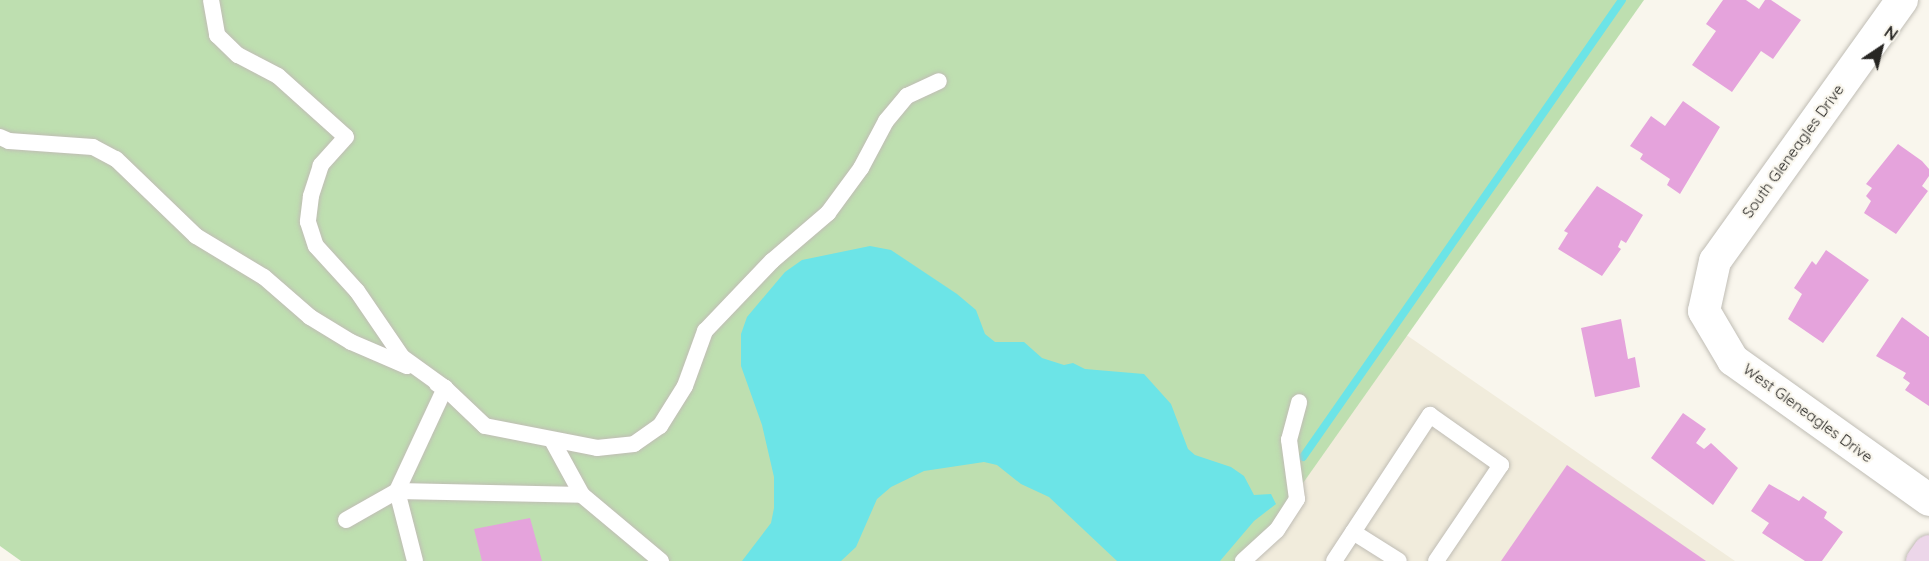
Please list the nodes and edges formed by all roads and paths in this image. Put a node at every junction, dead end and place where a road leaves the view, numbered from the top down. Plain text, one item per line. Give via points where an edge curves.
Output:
1 (211, 0) edge
2 (1902, 0) edge
3 (939, 81) dead end
4 (0, 137) edge
5 (1704, 311) joint
6 (444, 388) junction
7 (1299, 402) dead end
8 (554, 442) junction
9 (398, 491) junction
10 (582, 495) junction
11 (1929, 500) edge
12 (346, 520) dead end
13 (1353, 532) junction
14 (1929, 551) edge
15 (415, 561) edge
16 (661, 561) edge
17 (1243, 561) edge
18 (1334, 561) edge
19 (1399, 561) edge
20 (1436, 561) edge
21 (1922, 561) edge

1 - 6 lane via 217,35 238,55 278,76 346,137 321,165 311,196 308,222 316,246 357,291 402,357
2 - 5 street, South Gleneagles Drive via 1715,261
3 - 8 lane via 907,96 886,121 861,168 828,213 772,261 705,331 685,386 660,426 634,444 597,448
4 - 6 lane via 93,147 116,159 196,236 264,277 310,317
5 - 11 street, West Gleneagles Drive via 1733,360
6 - 8 lane via 485,426
6 - 9 lane
7 - 17 lane via 1289,440 1297,499 1277,530
8 - 10 lane
9 - 10 lane
9 - 12 lane
9 - 15 lane
10 - 16 lane
13 - 18 lane
13 - 19 lane
13 - 20 lane via 1430,415 1501,465
14 - 21 main road

